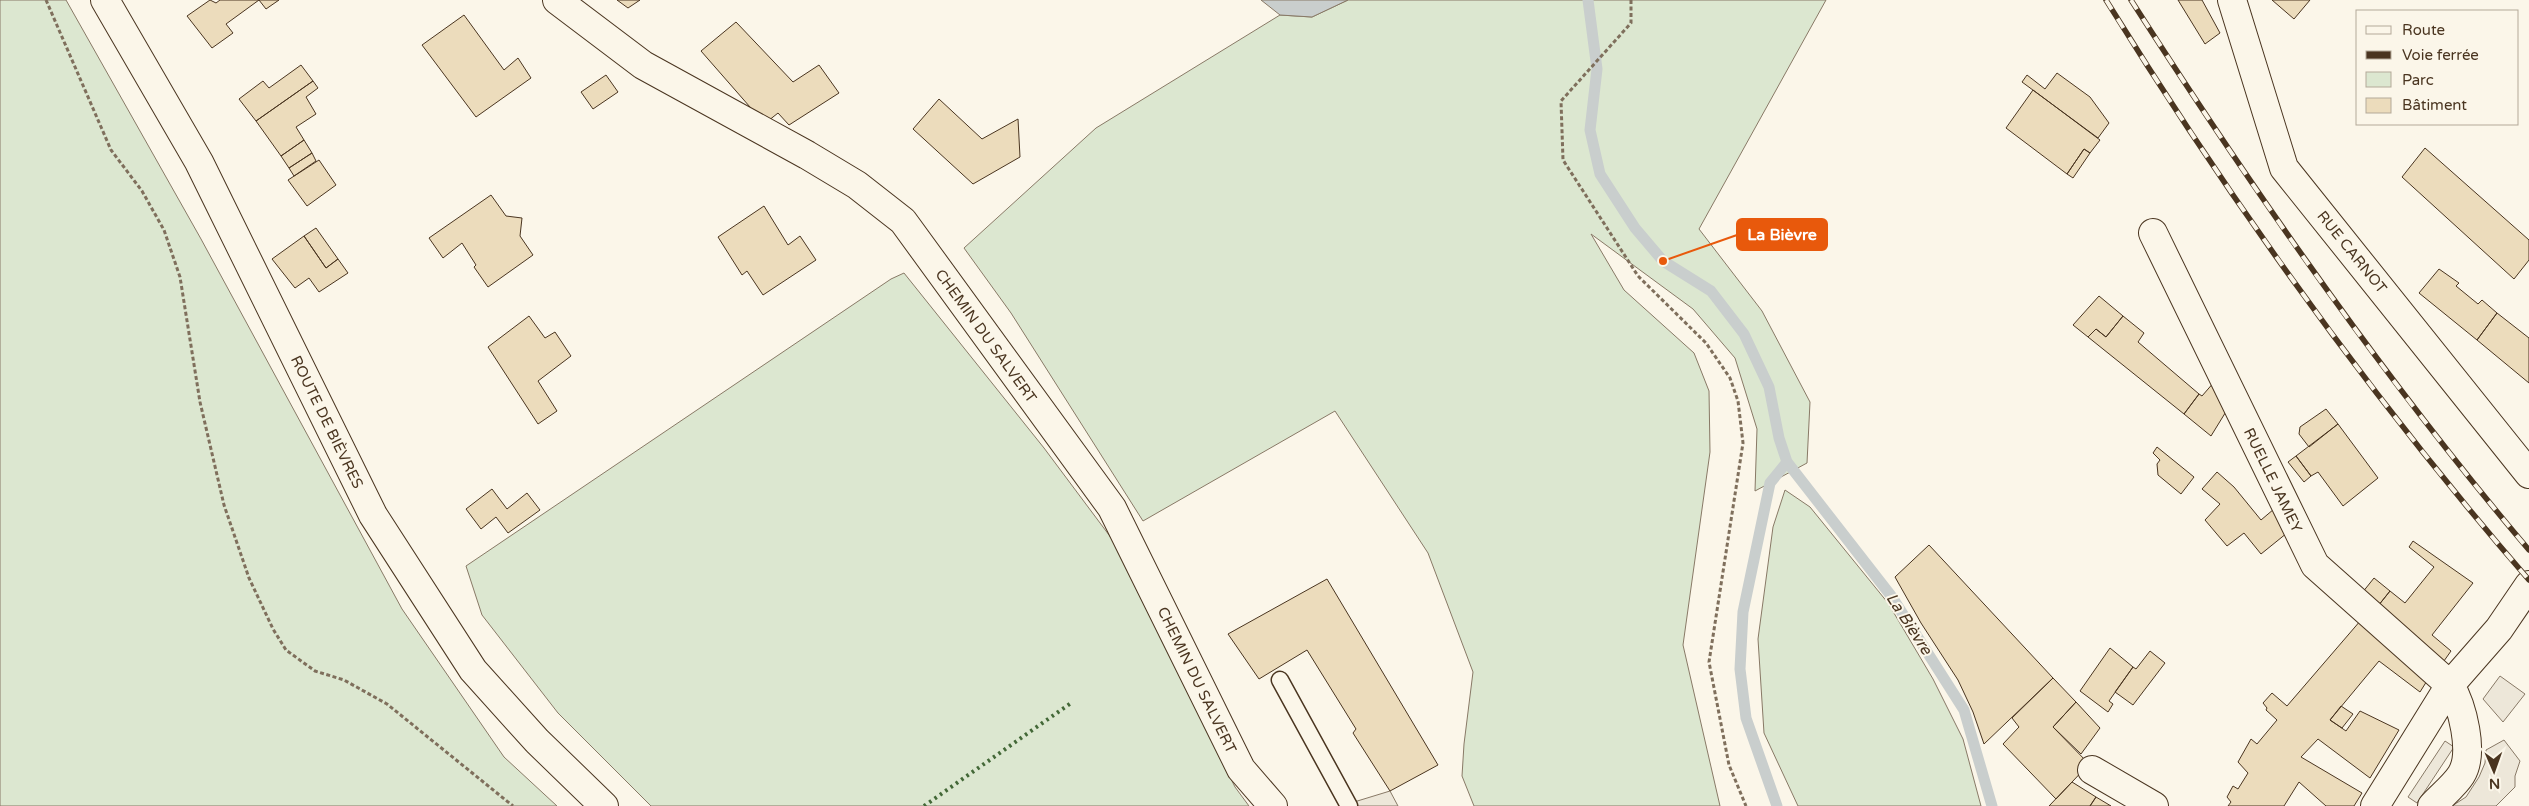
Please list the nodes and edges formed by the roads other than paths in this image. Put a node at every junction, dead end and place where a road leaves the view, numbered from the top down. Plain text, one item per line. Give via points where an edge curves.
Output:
1 (105, 0) edge
2 (557, 0) edge
3 (2232, 0) edge
4 (2153, 233) dead end
5 (2529, 474) edge
6 (2529, 585) edge
7 (1280, 680) dead end
8 (2450, 685) junction
9 (2092, 770) dead end
10 (604, 806) edge
11 (1273, 806) edge
12 (1349, 806) edge
13 (2154, 806) edge
14 (2375, 806) edge
15 (2432, 806) edge

1 - 10 street, ROUTE DE BIÈVRES via 199,162 373,515 473,670 537,741
2 - 11 street, CHEMIN DU SALVERT via 643,65 857,185 903,221 1112,508 1240,769
3 - 5 street, RUE CARNOT via 2284,168
4 - 8 street, RUELLE JAMEY via 2315,565
6 - 8 street via 2499,629
7 - 12 lane
8 - 14 street
8 - 15 street via 2459,700 2467,744 2462,774
9 - 13 street

